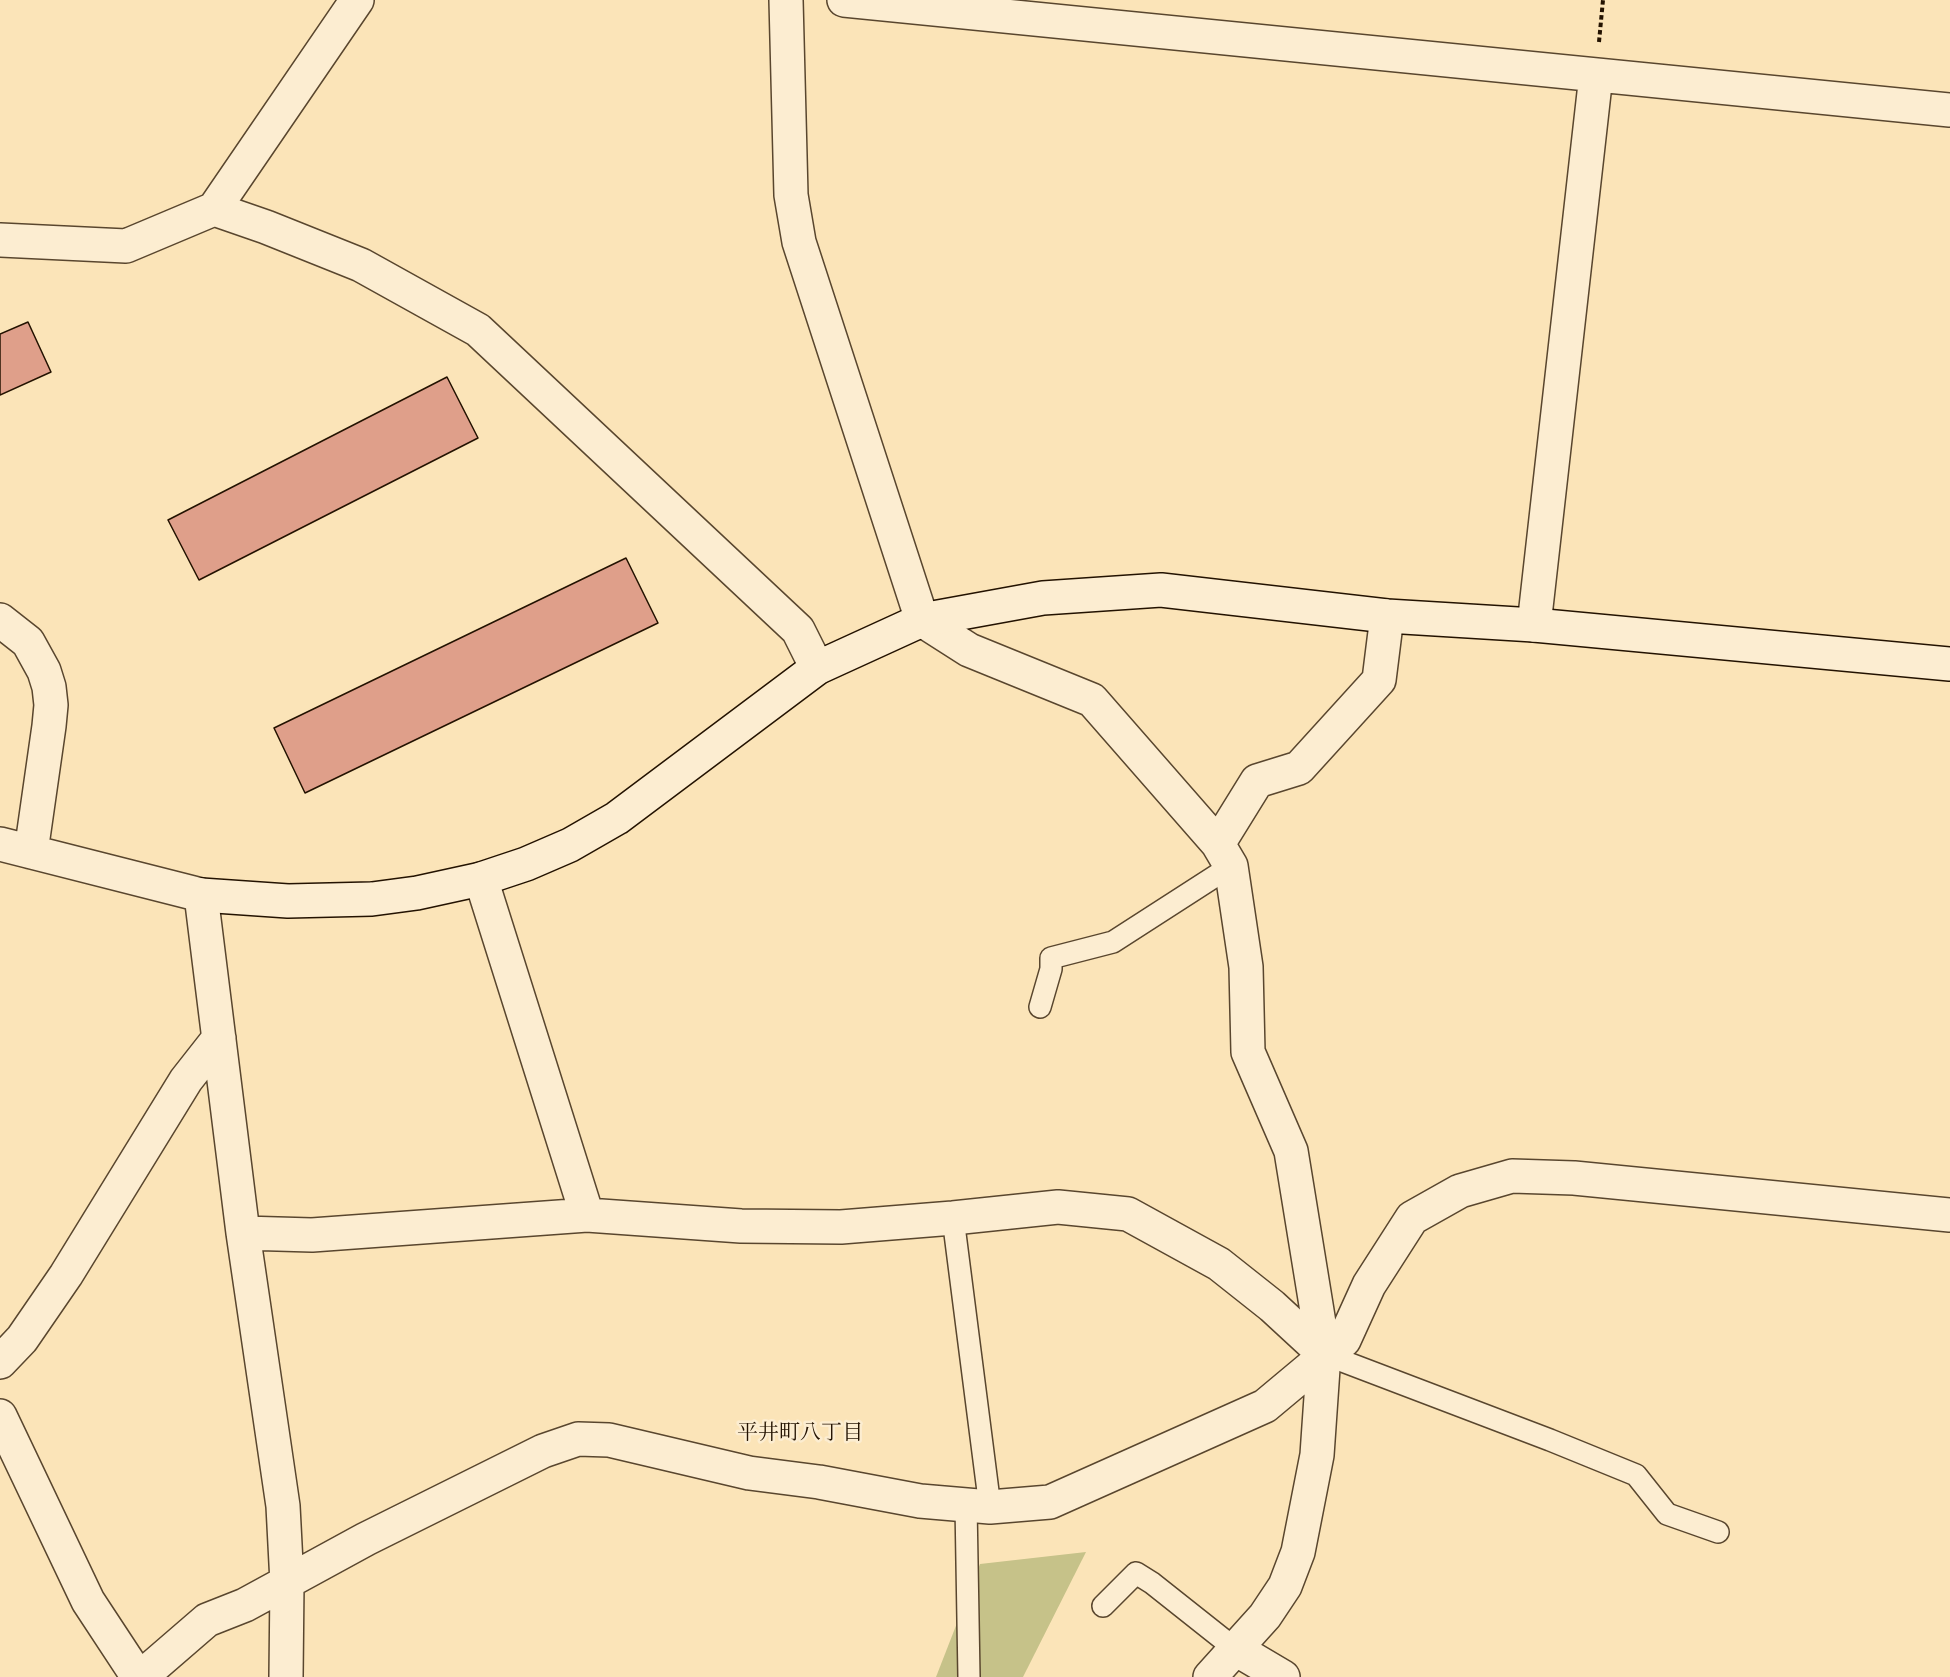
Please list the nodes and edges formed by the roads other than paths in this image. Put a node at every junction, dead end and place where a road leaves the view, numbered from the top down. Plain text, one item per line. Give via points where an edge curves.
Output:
1 (357, 0) edge
2 (786, 0) edge
3 (844, 0) edge
4 (1596, 75) junction
5 (1950, 110) edge
6 (214, 209) junction
7 (0, 240) edge
8 (1387, 616) junction
9 (0, 620) edge
10 (922, 620) junction
11 (1534, 625) junction
12 (1950, 664) edge
13 (817, 668) junction
14 (15, 848) edge
15 (1224, 855) junction
16 (481, 879) junction
17 (201, 895) junction
18 (1040, 1007) dead end
19 (219, 1038) junction
20 (587, 1215) junction
21 (1950, 1215) edge
22 (953, 1218) junction
23 (243, 1233) junction
24 (1324, 1354) junction
25 (0, 1362) edge
26 (0, 1416) edge
27 (978, 1506) junction
28 (1718, 1532) dead end
29 (287, 1583) junction
30 (1103, 1606) dead end
31 (1234, 1648) junction
32 (140, 1677) edge
33 (286, 1677) edge
34 (969, 1677) edge
35 (1210, 1677) edge
36 (1283, 1677) edge

1 - 6 street
2 - 10 street via 791,195 799,242
3 - 4 street
4 - 5 street
4 - 11 street
6 - 7 street via 126,246
6 - 13 street via 361,265 478,330 798,630
8 - 10 street via 1161,590 1043,598
8 - 11 street
8 - 15 street via 1379,680 1299,768 1257,781
9 - 14 street via 27,642 44,671 51,705 49,726
10 - 13 street
10 - 15 street via 969,650 1092,700
11 - 12 street
13 - 16 street via 616,818 570,845
14 - 17 street
15 - 18 lane via 1113,942 1051,958
15 - 24 street via 1246,967 1248,1052 1291,1151
16 - 17 street via 372,898 288,901
16 - 20 street
17 - 19 street
19 - 23 street
19 - 25 street via 186,1080 66,1275 22,1339
20 - 22 street via 741,1226 841,1227
20 - 23 street via 312,1235
21 - 24 street via 1574,1178 1512,1176 1460,1191 1412,1218 1369,1286 1344,1340
22 - 24 street via 1058,1207 1128,1214 1219,1264
22 - 27 lane
23 - 29 street via 282,1506
24 - 27 street via 1264,1406 1050,1502
24 - 28 lane via 1636,1475 1667,1514
24 - 31 street via 1317,1455 1298,1552 1285,1586 1265,1616
26 - 32 street via 88,1601
27 - 29 street via 920,1501 748,1473 609,1440 578,1439 543,1451
27 - 34 lane
29 - 32 street via 207,1620
29 - 33 street
30 - 31 lane via 1136,1573
31 - 35 street
31 - 36 street

